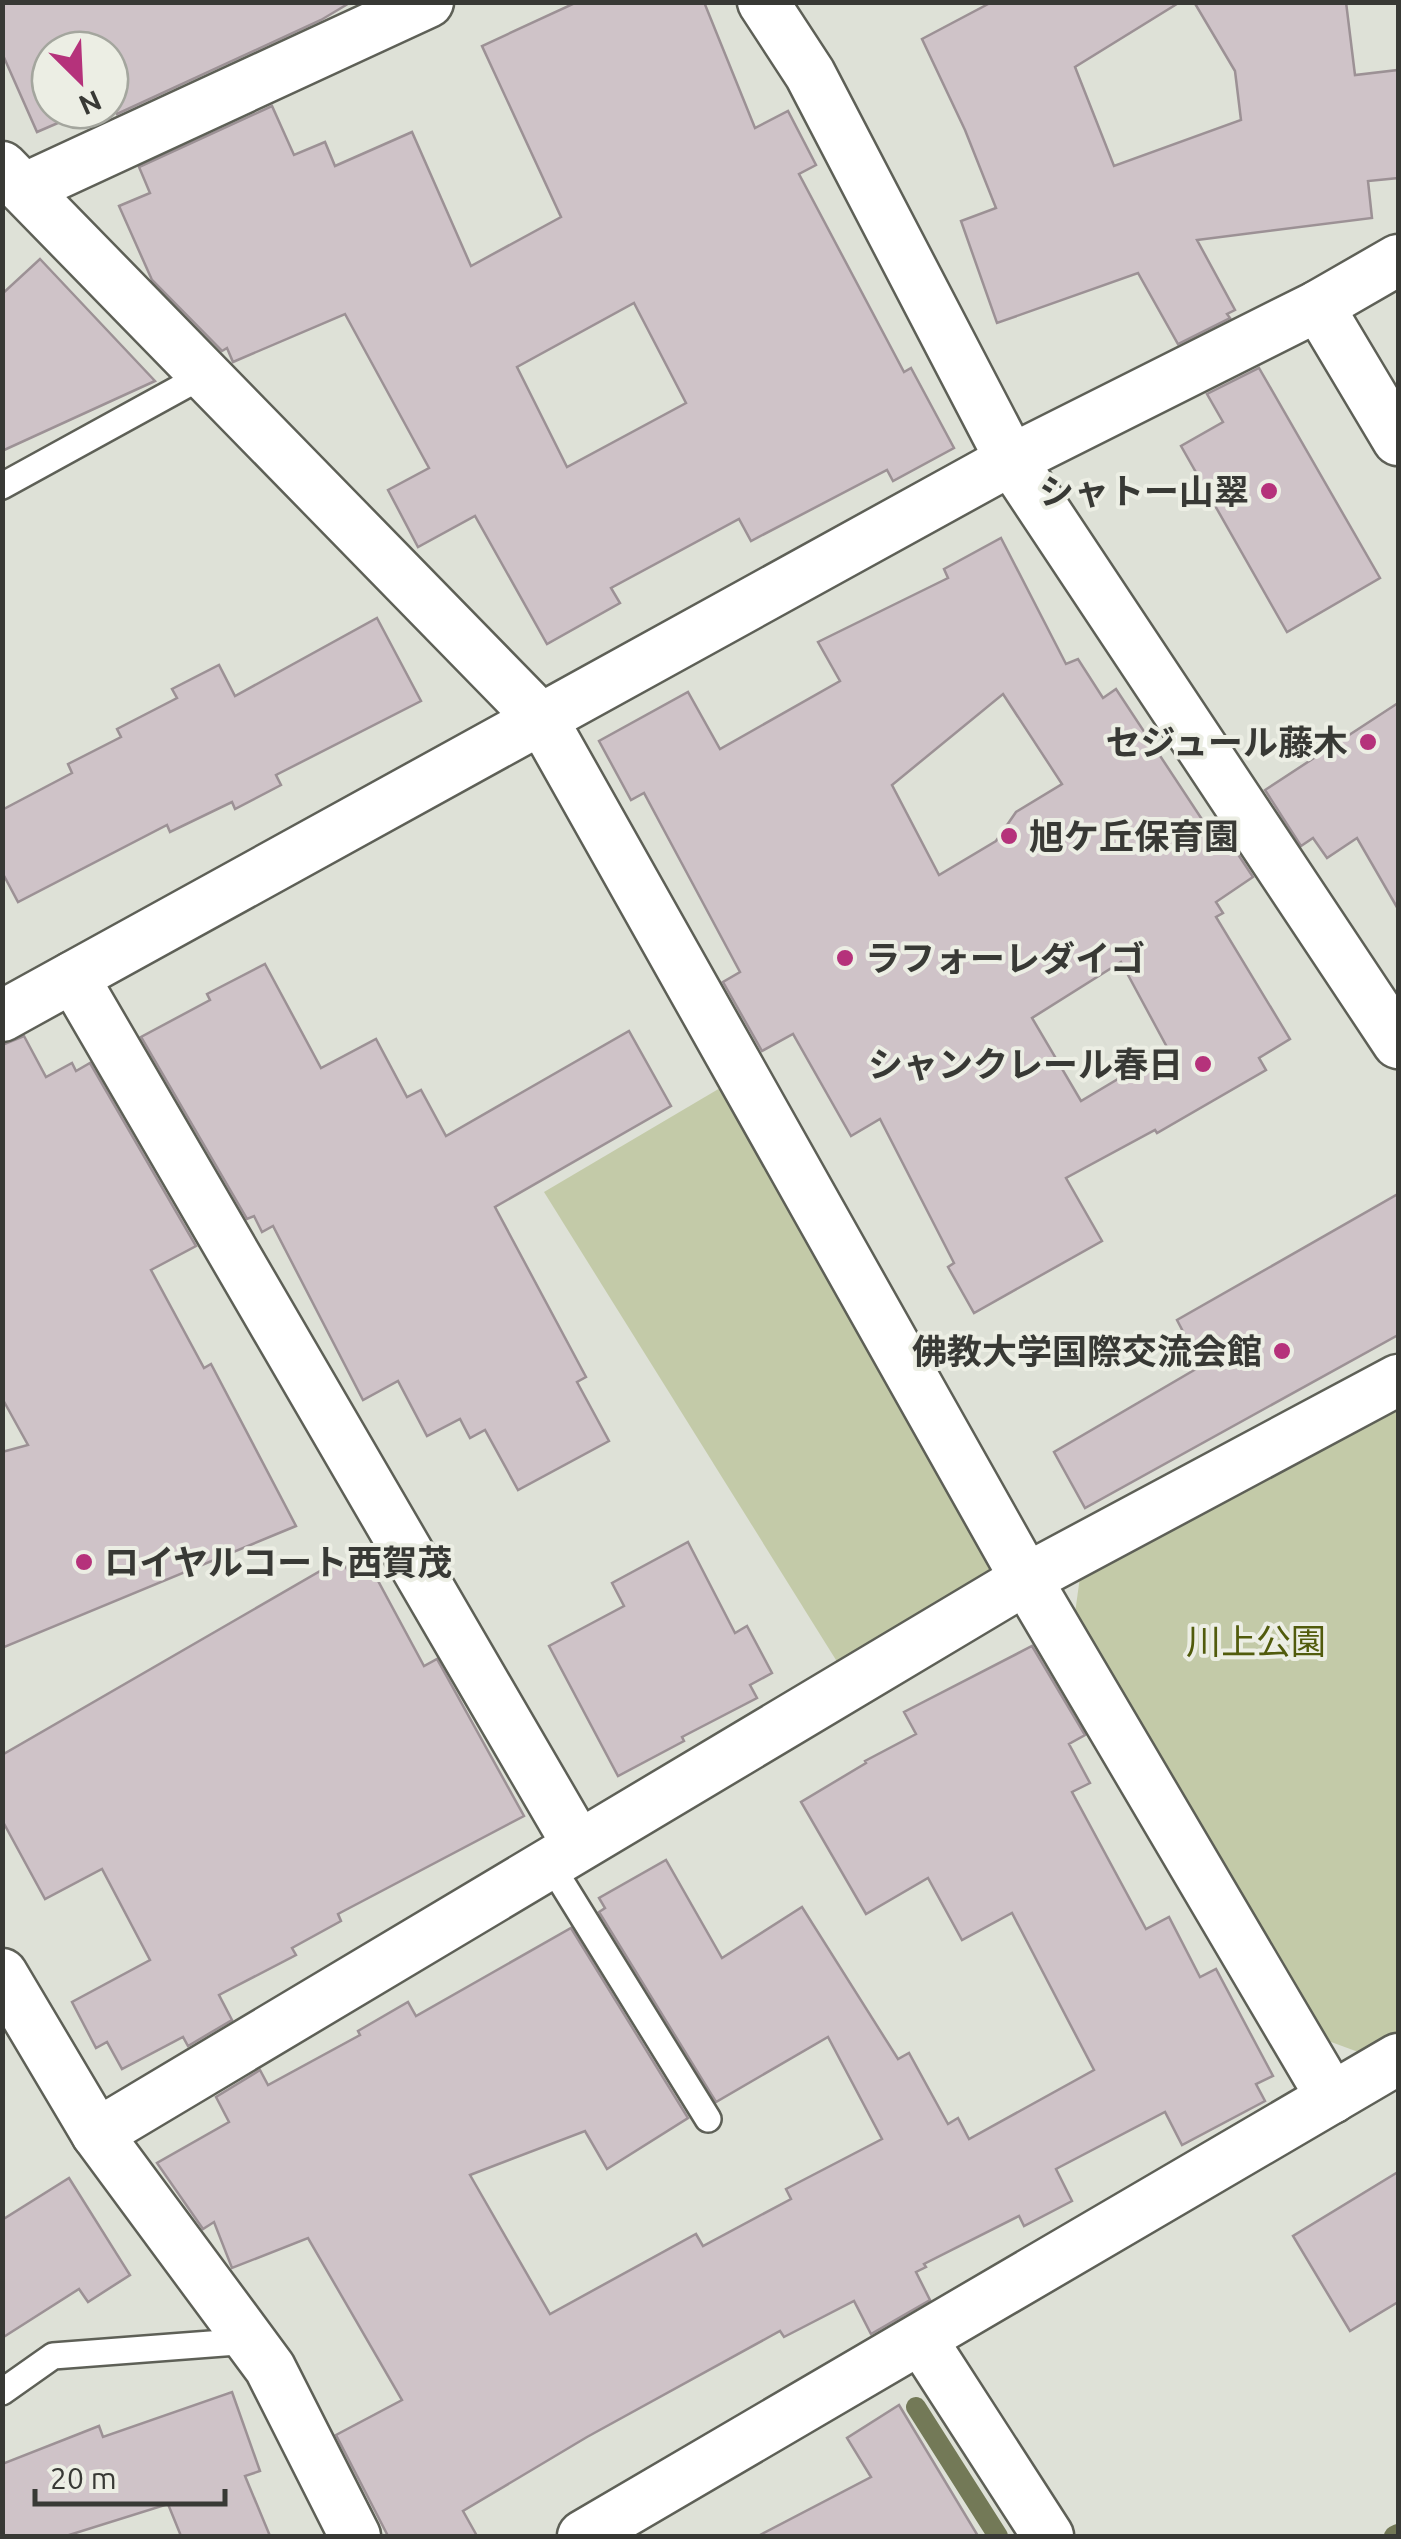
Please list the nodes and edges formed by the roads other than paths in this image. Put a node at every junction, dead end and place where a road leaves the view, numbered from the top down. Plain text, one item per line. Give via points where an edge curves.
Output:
1 (428, 2) edge
2 (763, 2) edge
3 (13, 178) edge
4 (1398, 260) edge
5 (1318, 306) junction
6 (204, 375) junction
7 (1398, 440) edge
8 (1011, 460) junction
9 (2, 486) edge
10 (543, 721) junction
11 (73, 977) junction
12 (2, 1016) edge
13 (1398, 1043) edge
14 (1398, 1380) edge
15 (1026, 1580) junction
16 (564, 1854) junction
17 (2, 1974) edge
18 (1398, 2059) edge
19 (1332, 2098) junction
20 (708, 2120) dead end
21 (97, 2134) junction
22 (921, 2338) junction
23 (250, 2341) junction
24 (2, 2392) edge
25 (354, 2536) edge
26 (583, 2536) edge
27 (1048, 2536) edge

1 - 3 street
2 - 8 street via 810,74
3 - 6 street
4 - 5 street
5 - 7 street
5 - 8 street
6 - 9 lane
6 - 10 street
8 - 10 street
8 - 13 street
10 - 11 street
10 - 15 street
11 - 12 street
11 - 16 street
14 - 15 street
15 - 16 street
15 - 19 street
16 - 20 lane
16 - 21 street
17 - 21 street
18 - 19 street
19 - 22 street
21 - 23 street
22 - 26 street
22 - 27 street
23 - 24 lane via 52,2356
23 - 25 street

